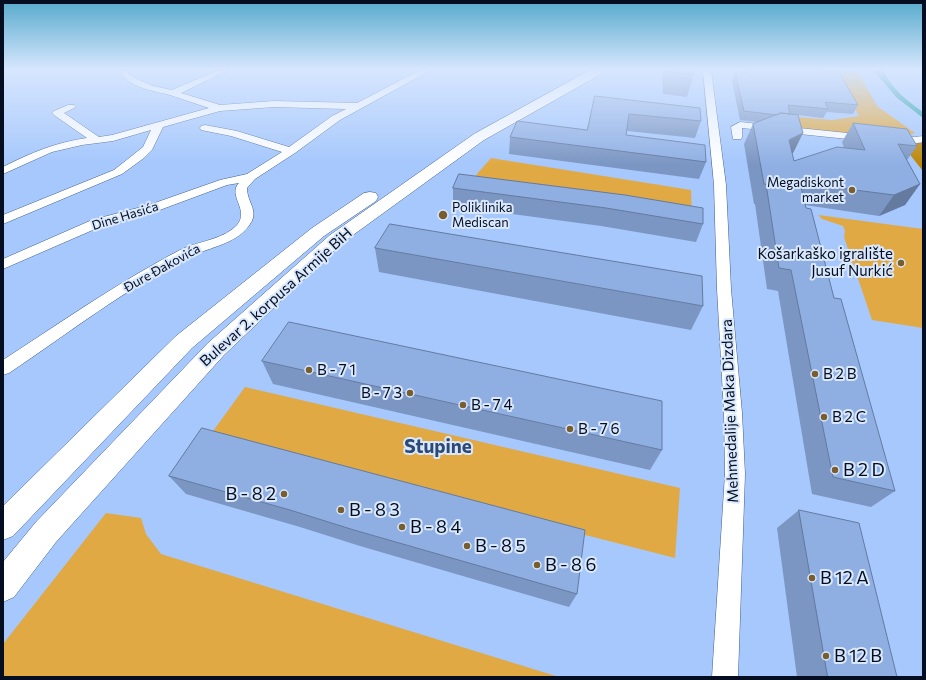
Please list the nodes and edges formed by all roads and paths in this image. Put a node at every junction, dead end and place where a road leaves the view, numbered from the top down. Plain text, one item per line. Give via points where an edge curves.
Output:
1 (199, 102) edge
2 (366, 102) edge
3 (521, 102) edge
4 (542, 102) edge
5 (711, 102) edge
6 (358, 106) junction
7 (71, 107) dead end
8 (219, 108) junction
9 (159, 125) junction
10 (205, 128) dead end
11 (737, 136) junction
12 (923, 136) edge
13 (97, 140) junction
14 (885, 141) junction
15 (716, 146) junction
16 (290, 152) junction
17 (3, 171) edge
18 (251, 178) junction
19 (3, 220) edge
20 (3, 264) edge
21 (3, 368) edge
22 (3, 526) edge
23 (3, 586) edge
24 (725, 677) edge

1 - 8 street
2 - 6 street, Đure Đakovića
3 - 22 main road, Bulevar 2. korpusa Armije BiH via 466,132 318,232 184,342
4 - 23 main road, Bulevar 2. korpusa Armije BiH via 479,137 336,239 216,349 46,532
5 - 15 street, Mehmedalije Maka Dizdara
6 - 8 street via 274,104
6 - 16 street, Đure Đakovića via 336,118
7 - 13 street via 57,113
8 - 9 street
9 - 13 street
9 - 19 street via 148,148 118,172
10 - 16 street via 233,133
11 - 14 street via 768,130
11 - 14 street via 736,127 740,125
11 - 15 street
12 - 14 street via 913,141
13 - 17 street via 48,150
15 - 24 street, Mehmedalije Maka Dizdara via 722,208 735,474
16 - 18 street, Đure Đakovića
18 - 20 street, Dine Hasića via 224,182 153,208 97,223
18 - 21 street, Đure Đakovića via 241,187 248,216 243,227 232,236 201,245 186,253 98,305

